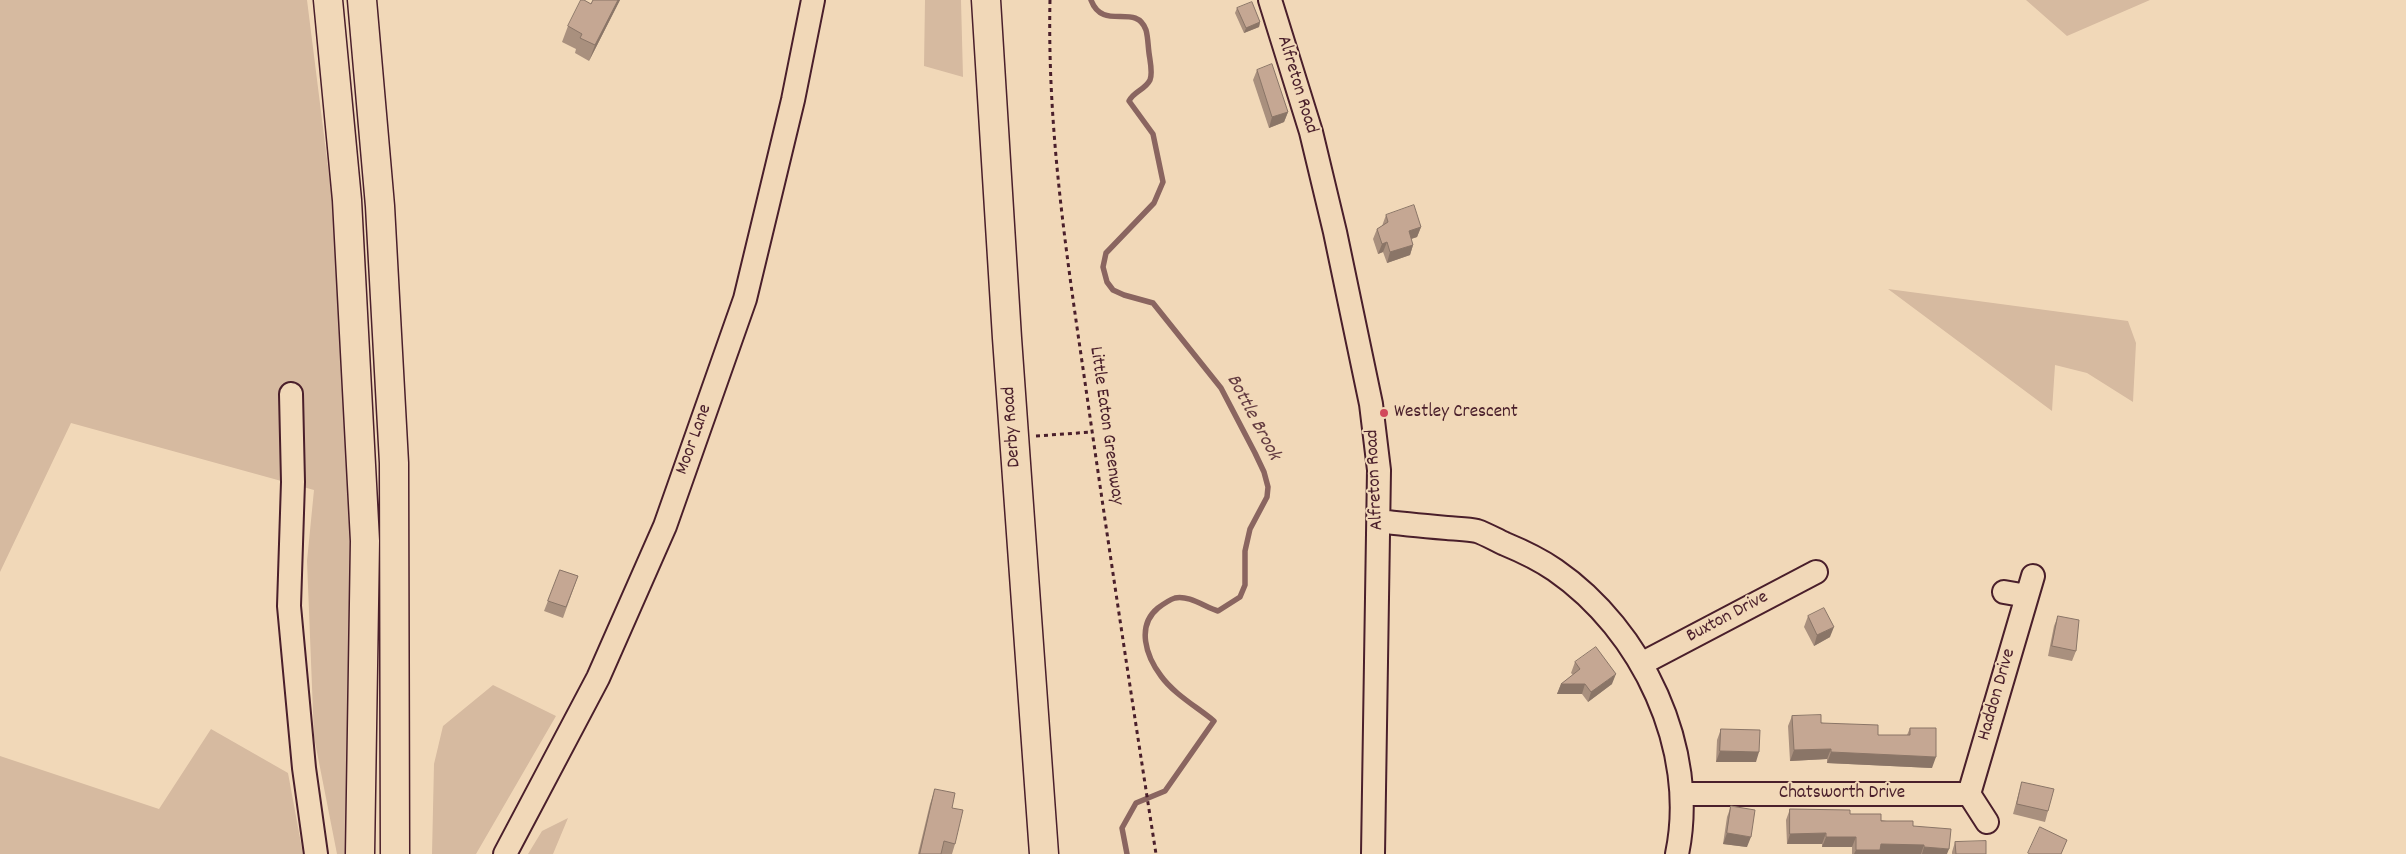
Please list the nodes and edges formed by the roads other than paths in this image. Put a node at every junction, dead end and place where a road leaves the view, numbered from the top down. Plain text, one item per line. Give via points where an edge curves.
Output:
1 (328, 0) edge
2 (362, 0) edge
3 (813, 0) edge
4 (986, 0) edge
5 (1270, 0) edge
6 (291, 394) dead end
7 (1379, 521) junction
8 (1816, 572) dead end
9 (2004, 592) dead end
10 (1641, 664) junction
11 (1682, 794) junction
12 (1969, 794) junction
13 (1987, 822) dead end
14 (316, 854) edge
15 (360, 854) edge
16 (395, 854) edge
17 (505, 854) edge
18 (1044, 854) edge
19 (1373, 854) edge
20 (1677, 854) edge

1 - 15 main road via 347,200 365,541
2 - 16 main road via 380,206 394,463
3 - 17 street, Moor Lane via 793,100 745,299 665,526 598,678
4 - 18 main road, Derby Road
5 - 7 street, Alfreton Road via 1311,132 1356,322 1379,470
6 - 14 street via 293,482 288,606
7 - 10 street via 1476,531 1529,554 1556,570 1577,588 1611,622
7 - 19 street, Alfreton Road
8 - 10 street, Buxton Drive
9 - 12 street, Haddon Drive via 2030,586
10 - 11 street via 1671,728
11 - 12 street, Chatsworth Drive
11 - 20 street
12 - 13 street

